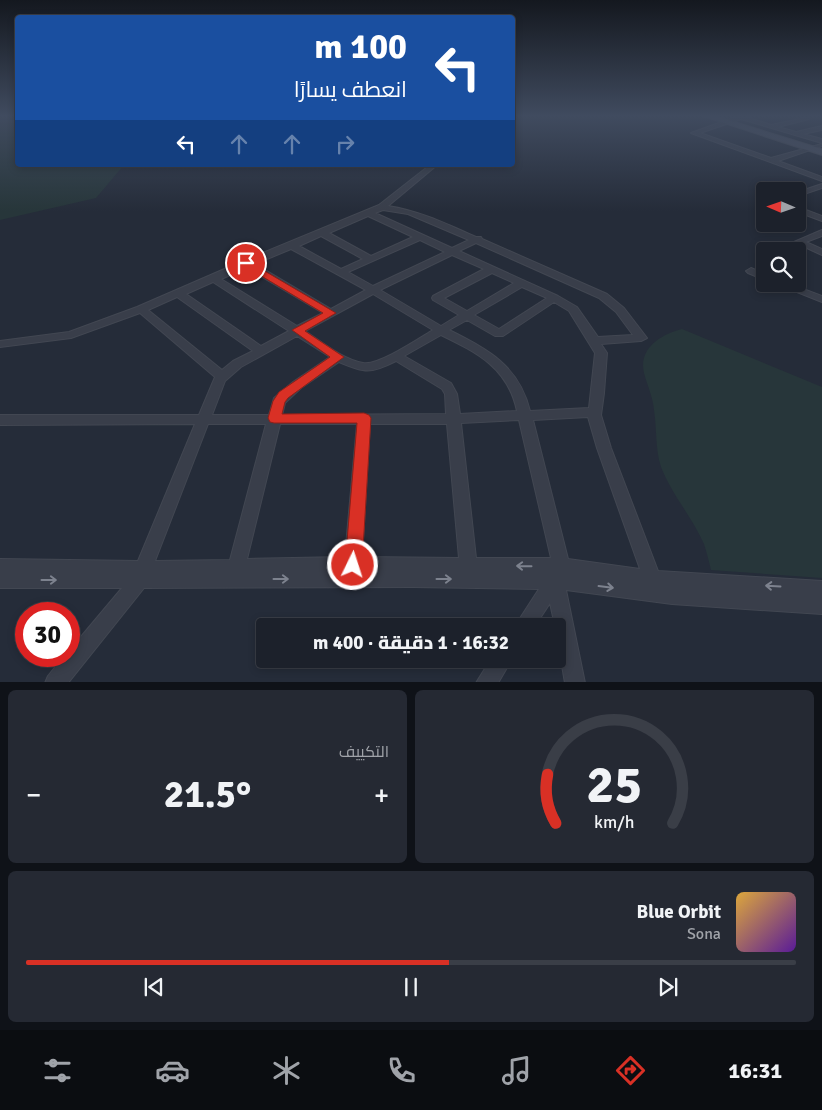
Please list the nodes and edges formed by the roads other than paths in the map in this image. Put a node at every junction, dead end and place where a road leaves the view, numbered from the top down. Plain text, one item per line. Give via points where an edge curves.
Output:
1 (733, 147) edge
2 (806, 147) edge
3 (813, 147) edge
4 (810, 148) junction
5 (822, 152) edge
6 (770, 160) junction
7 (432, 167) edge
8 (822, 179) edge
9 (822, 186) edge
10 (806, 191) edge
11 (382, 207) junction
12 (368, 213) junction
13 (806, 213) edge
14 (822, 219) edge
15 (321, 232) junction
16 (822, 233) edge
17 (420, 237) junction
18 (478, 239) junction
19 (290, 245) junction
20 (454, 252) junction
21 (822, 252) edge
22 (370, 259) junction
23 (246, 263) junction
24 (492, 269) junction
25 (751, 271) dead end
26 (341, 272) junction
27 (756, 273) edge
28 (213, 278) junction
29 (522, 283) junction
30 (374, 290) junction
31 (802, 292) edge
32 (178, 293) junction
33 (554, 298) junction
34 (822, 300) edge
35 (141, 308) junction
36 (331, 313) junction
37 (467, 315) junction
38 (298, 330) junction
39 (440, 330) junction
40 (594, 341) junction
41 (0, 344) edge
42 (260, 351) junction
43 (395, 356) junction
44 (338, 357) junction
45 (223, 377) junction
46 (594, 412) junction
47 (525, 415) junction
48 (274, 418) junction
49 (364, 418) junction
50 (453, 419) junction
51 (0, 420) edge
52 (204, 420) junction
53 (468, 565) junction
54 (0, 567) edge
55 (237, 567) junction
56 (352, 572) junction
57 (142, 574) junction
58 (558, 574) junction
59 (652, 579) junction
60 (0, 580) edge
61 (822, 589) edge
62 (822, 605) edge
63 (529, 618) edge
64 (496, 668) edge
65 (55, 682) edge
66 (486, 682) edge
67 (574, 682) edge

1 - 6 street
2 - 4 main road
3 - 4 street
4 - 5 main road
4 - 6 street
6 - 8 street
7 - 11 street
9 - 10 street
11 - 12 street
11 - 18 street via 415,213
12 - 15 street
12 - 17 street
13 - 14 street
15 - 19 street
15 - 22 street
16 - 21 street via 798,242
17 - 20 street
17 - 22 street
18 - 20 street
18 - 40 street via 603,296 620,310 641,338
19 - 23 street
19 - 26 street
20 - 24 street
20 - 30 street
22 - 26 street
23 - 28 street
23 - 36 street
24 - 29 street
24 - 37 street via 437,298
25 - 27 street
26 - 30 street
28 - 32 street
28 - 38 street
29 - 33 street
29 - 37 street
30 - 36 street
30 - 39 street
31 - 34 street
32 - 35 street
32 - 42 street
33 - 37 street via 499,334
33 - 40 street via 573,310
35 - 41 street via 71,335
35 - 45 street
36 - 38 street
37 - 39 street
38 - 42 street
38 - 44 street
39 - 43 street
39 - 47 street via 478,349 506,372 520,395
40 - 46 street via 601,353
42 - 45 street via 237,364
43 - 44 street via 376,366 362,368
43 - 50 street via 447,386 451,394
44 - 48 street via 284,395
45 - 52 street
46 - 47 street
46 - 59 street
47 - 50 street
47 - 58 street
48 - 49 street
48 - 52 street
48 - 55 street
49 - 50 street
49 - 56 street
50 - 53 street
51 - 52 street
52 - 57 street
53 - 56 street
58 -> 53 street
54 - 57 street
55 - 56 street
55 - 57 street
57 -> 56 street
56 -> 58 street
60 -> 57 street
57 - 65 street
58 - 59 street
58 -> 62 street via 672,596
58 - 63 street
58 - 67 street
61 -> 59 street
64 - 66 street

